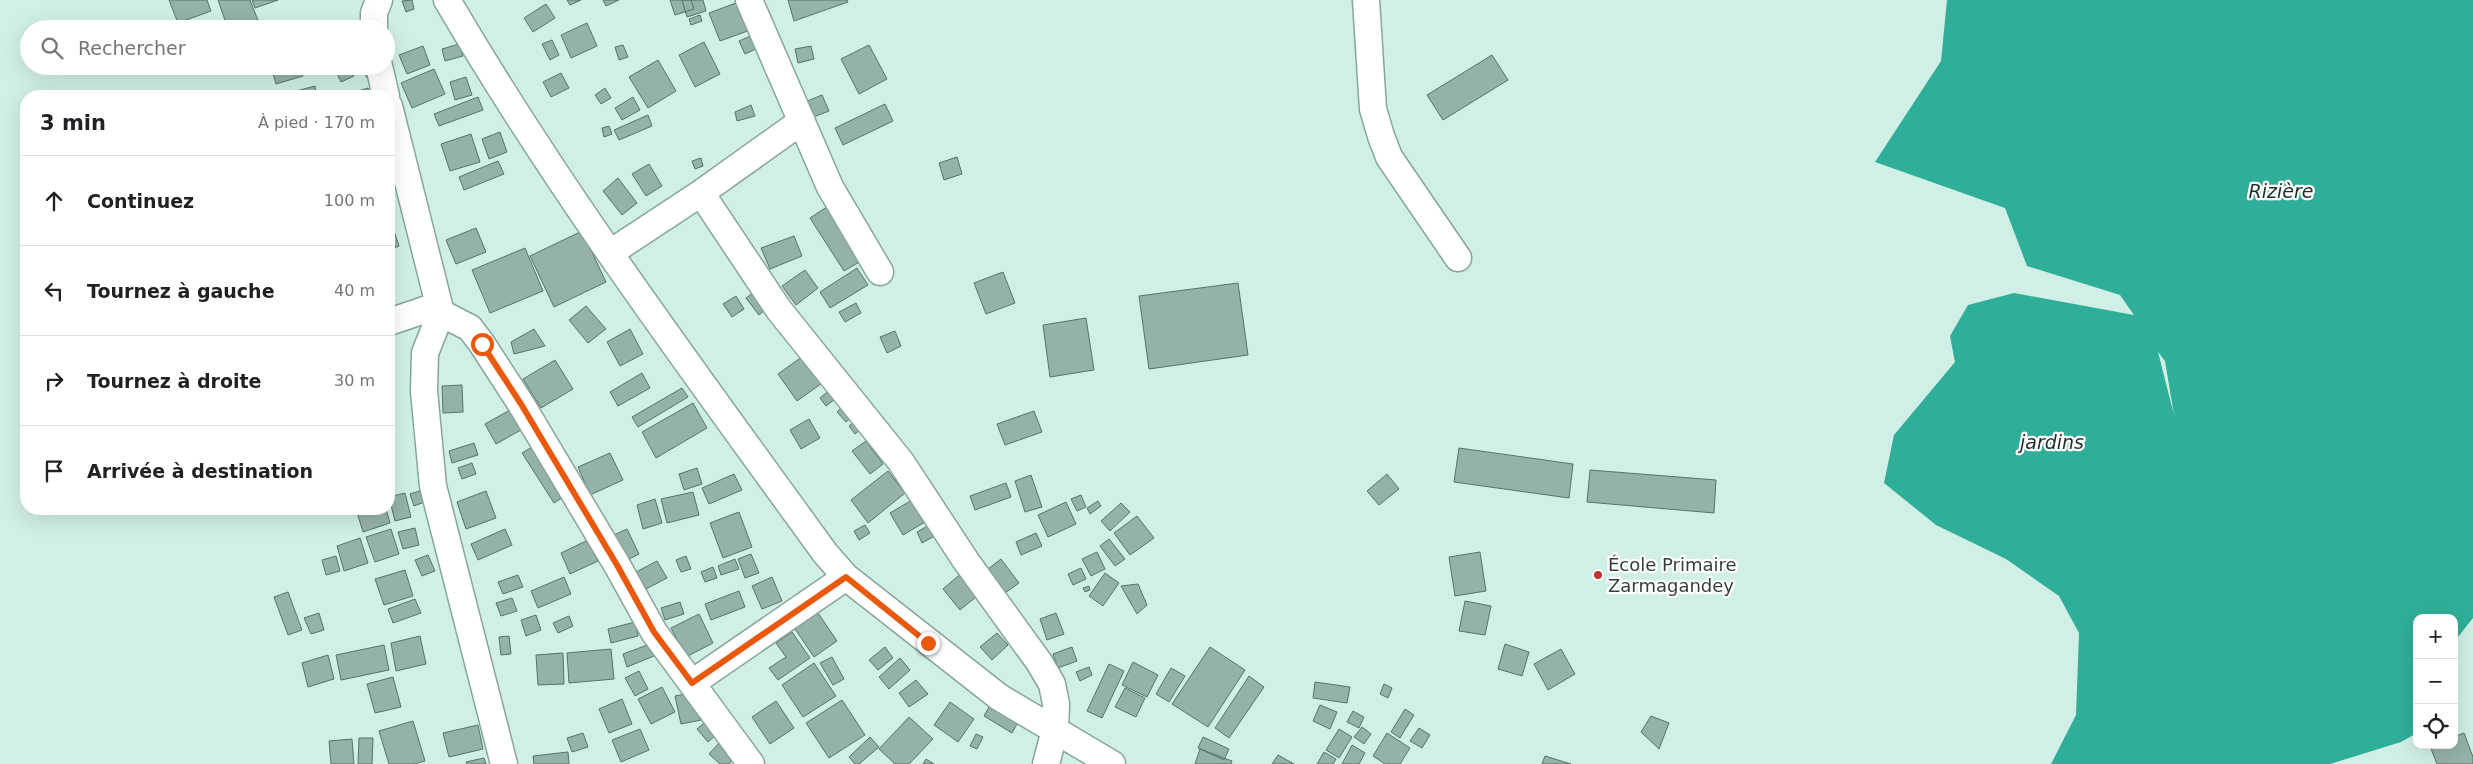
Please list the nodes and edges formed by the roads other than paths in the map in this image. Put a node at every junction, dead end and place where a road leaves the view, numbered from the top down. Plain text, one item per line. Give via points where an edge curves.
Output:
1 (379, 0) edge
2 (447, 0) edge
3 (749, 0) edge
4 (1366, 0) edge
5 (374, 20) edge
6 (381, 75) edge
7 (385, 90) edge
8 (802, 121) junction
9 (395, 130) edge
10 (701, 193) junction
11 (610, 253) junction
12 (1458, 258) dead end
13 (880, 272) dead end
14 (440, 309) junction
15 (395, 320) edge
16 (846, 577) junction
17 (692, 683) junction
18 (1056, 730) junction
19 (504, 764) edge
20 (751, 764) edge
21 (1046, 764) edge
22 (1112, 764) edge

1 - 5 street
2 - 11 street via 498,87
3 - 8 street
4 - 12 street via 1373,109 1381,136 1389,157
6 - 7 street
8 - 10 street
8 - 13 street via 830,187
9 - 14 street
10 - 11 street
10 - 18 street via 779,310 901,462 966,561 1039,662 1052,684
11 - 16 street via 814,538
14 - 15 street
14 - 17 street via 470,328 482,344 521,404 654,632
14 - 19 street via 425,353 424,391 432,486
16 - 17 street
16 - 18 street via 1000,697
17 - 20 street
18 - 21 street
18 - 22 street

